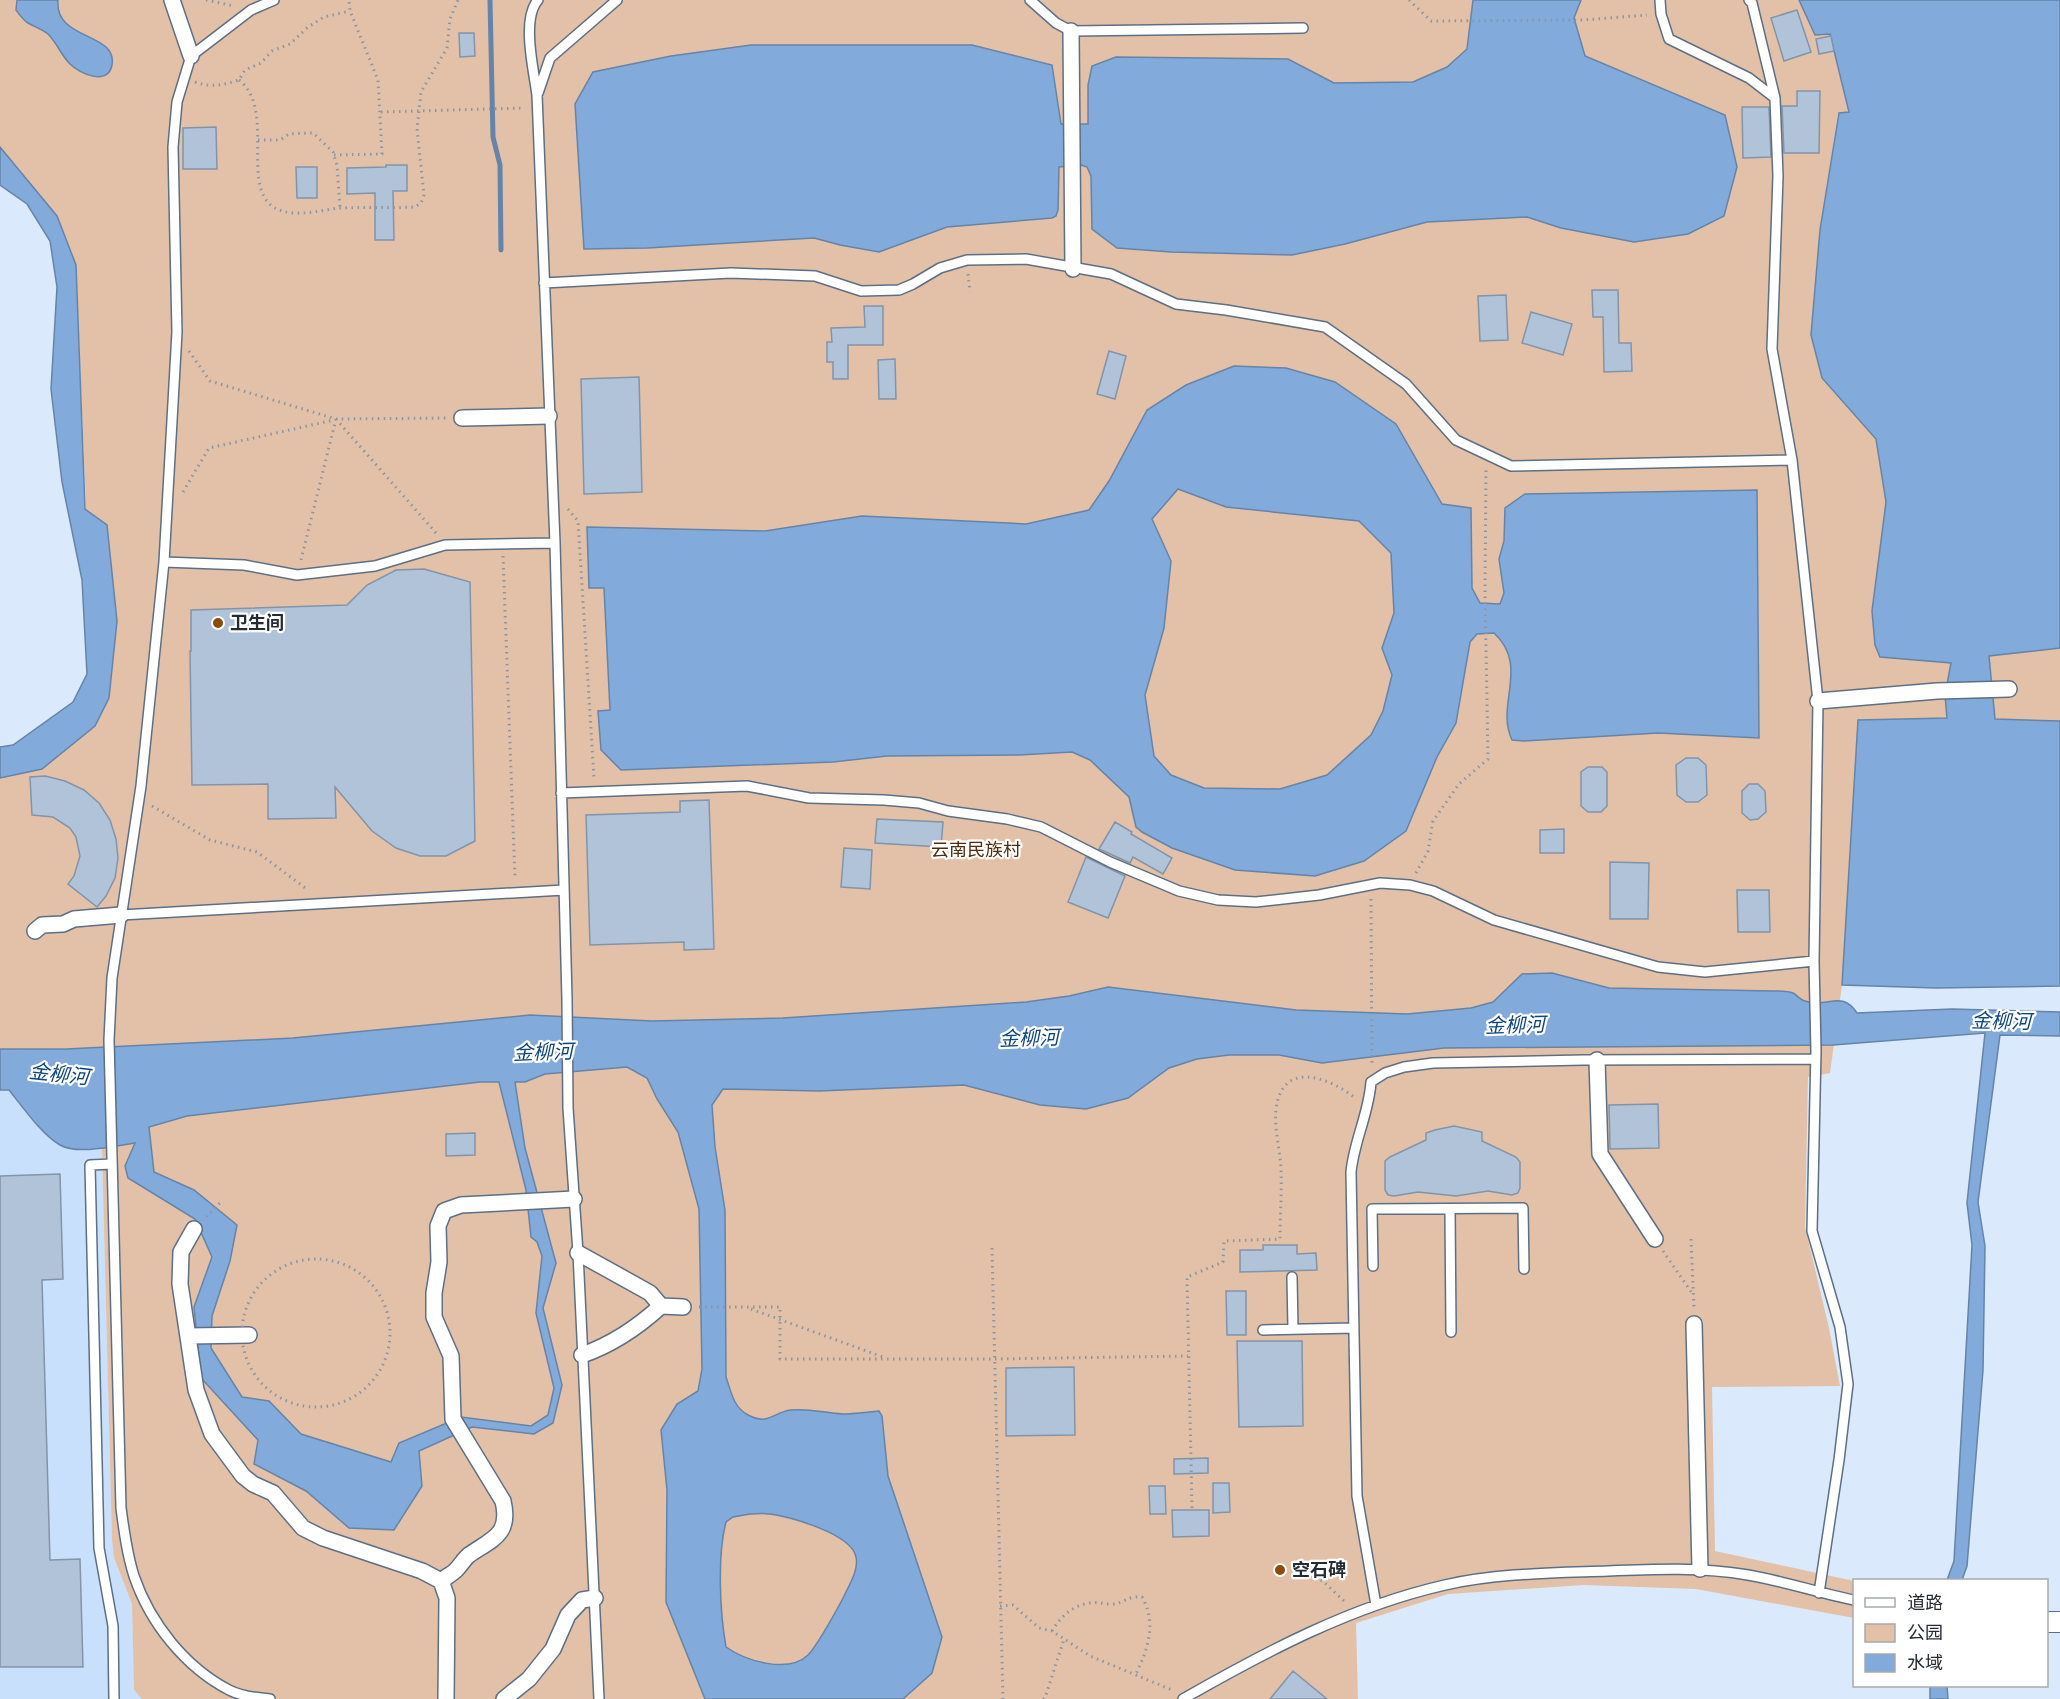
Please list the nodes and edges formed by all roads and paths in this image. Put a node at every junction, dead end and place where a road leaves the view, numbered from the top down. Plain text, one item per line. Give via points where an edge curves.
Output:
1 (172, 0) edge
2 (206, 0) edge
3 (274, 0) edge
4 (349, 0) edge
5 (458, 0) edge
6 (538, 0) edge
7 (616, 0) edge
8 (1030, 0) edge
9 (1409, 0) edge
10 (1660, 0) edge
11 (1749, 0) edge
12 (251, 10) junction
13 (350, 11) junction
14 (1661, 14) junction
15 (1303, 28) dead end
16 (1071, 31) junction
17 (190, 56) junction
18 (184, 78) junction
19 (239, 80) junction
20 (537, 95) junction
21 (1774, 98) junction
22 (508, 108) dead end
23 (419, 111) junction
24 (381, 112) junction
25 (258, 140) junction
26 (334, 155) junction
27 (340, 208) junction
28 (967, 260) junction
29 (1073, 269) junction
30 (543, 283) junction
31 (970, 292) dead end
32 (177, 332) junction
33 (549, 417) junction
34 (462, 418) joint
35 (336, 419) junction
36 (1486, 456) junction
37 (1792, 460) junction
38 (552, 489) junction
39 (167, 520) junction
40 (555, 543) junction
41 (445, 545) junction
42 (503, 545) junction
43 (164, 562) junction
44 (297, 575) junction
45 (2009, 689) dead end
46 (1818, 701) junction
47 (594, 792) junction
48 (561, 793) junction
49 (139, 799) junction
50 (1371, 885) junction
51 (1410, 885) junction
52 (564, 890) junction
53 (516, 892) junction
54 (326, 903) junction
55 (121, 915) junction
56 (35, 932) dead end
57 (1814, 961) junction
58 (1816, 1055) junction
59 (1373, 1059) dead end
60 (1597, 1060) junction
61 (1367, 1108) junction
62 (112, 1164) junction
63 (574, 1199) junction
64 (222, 1202) dead end
65 (1352, 1209) junction
66 (1372, 1209) junction
67 (1450, 1209) junction
68 (194, 1229) joint
69 (1655, 1239) joint
70 (1691, 1239) dead end
71 (992, 1248) dead end
72 (578, 1253) junction
73 (1373, 1266) dead end
74 (1524, 1269) dead end
75 (1292, 1277) dead end
76 (1693, 1294) junction
77 (661, 1306) junction
78 (683, 1306) joint
79 (748, 1307) junction
80 (780, 1319) junction
81 (1694, 1324) joint
82 (1354, 1328) junction
83 (1293, 1329) junction
84 (1263, 1330) dead end
85 (1451, 1332) dead end
86 (246, 1335) junction
87 (192, 1336) junction
88 (582, 1355) junction
89 (1188, 1356) junction
90 (887, 1359) junction
91 (994, 1359) junction
92 (1192, 1508) dead end
93 (1700, 1569) junction
94 (1304, 1573) dead end
95 (441, 1581) junction
96 (1819, 1593) junction
97 (595, 1598) junction
98 (1853, 1600) edge
99 (1376, 1605) junction
100 (1000, 1606) junction
101 (1354, 1614) junction
102 (1052, 1631) junction
103 (1064, 1639) junction
104 (1136, 1674) junction
105 (1186, 1698) edge
106 (114, 1699) edge
107 (270, 1699) edge
108 (446, 1699) edge
109 (504, 1699) edge
110 (599, 1699) edge
111 (1003, 1699) edge
112 (1043, 1699) edge

1 - 17 street
2 - 12 path
3 - 12 lane
4 - 13 path
5 - 23 path via 450,19 447,48 421,92
6 - 20 lane via 533,5 529,25
7 - 20 lane via 550,58
8 - 16 lane via 1056,24
9 - 14 path via 1431,21 1583,20
10 - 14 lane
11 - 21 lane
12 - 17 lane
13 - 19 path via 324,17 290,45 272,51 261,63 245,70
13 - 24 path via 378,80
14 - 21 lane via 1669,39 1749,78
15 - 16 lane
16 - 29 street
17 - 18 lane
18 - 19 path via 208,87
18 - 32 lane via 177,102 173,147
19 - 25 path via 253,98
20 - 30 lane
21 - 37 lane via 1778,176 1772,350
22 - 23 path
23 - 24 path
23 - 27 path via 422,203 415,207
24 - 26 path via 382,154
25 - 26 path via 313,133
25 - 27 path via 258,187 277,209 295,213
26 - 27 path
28 - 29 lane via 1026,259
28 - 30 lane via 940,268 899,290 861,291 815,276 731,273
28 - 31 path
29 - 36 lane via 1111,274 1176,304 1325,327 1406,384 1456,440
30 - 33 lane
32 - 35 path via 210,381
32 - 39 lane
33 - 34 street
33 - 38 lane
34 - 35 path
35 - 39 path via 209,448
35 - 41 path
35 - 44 path
36 - 37 lane via 1511,466
36 - 51 path via 1488,759 1459,784 1434,821 1428,851
37 - 46 lane
38 - 40 lane
38 - 47 path via 578,521
39 - 43 lane
40 - 42 lane
40 - 48 lane
41 - 42 lane
41 - 44 lane via 375,566
42 - 53 path
43 - 44 lane via 244,565
43 - 49 lane
45 - 46 street
46 - 57 lane
47 - 48 lane
47 - 50 lane via 747,786 809,798 884,800 1007,819 1041,827 1179,891 1218,900 1256,902
48 - 52 lane
49 - 54 path via 210,840 257,852
49 - 55 lane
50 - 51 lane
50 - 59 path
51 - 57 lane via 1433,891 1494,920 1658,968 1705,972
52 - 53 lane
52 - 63 lane via 568,1108
53 - 54 lane
54 - 55 lane
55 - 56 street via 42,925
55 - 62 lane via 109,1040
57 - 58 lane
58 - 60 lane
58 - 96 lane via 1812,1231 1840,1327 1848,1384
60 - 61 lane via 1404,1067 1371,1082
60 - 69 street via 1600,1154
61 - 65 lane via 1353,1152
61 - 89 path via 1323,1078 1290,1080 1282,1090 1276,1108 1281,1171 1280,1239 1224,1241 1223,1262 1187,1277
62 - 106 lane via 90,1165 99,1548 113,1626
62 - 107 lane via 121,1508 134,1576 149,1610 169,1640 203,1672 231,1691
63 - 72 lane
63 - 95 street via 461,1205 444,1211 438,1226 434,1317 452,1356 453,1419 503,1501 506,1513 497,1537
64 - 68 path
65 - 66 lane
65 - 82 lane
66 - 67 lane
66 - 73 lane
67 - 74 lane via 1524,1208
67 - 85 lane
68 - 87 street via 181,1252 180,1284
69 - 76 path
70 - 76 path
71 - 91 path
72 - 77 street via 650,1293
72 - 88 lane
75 - 83 lane
76 - 81 path
77 - 78 street
77 - 88 street via 600,1349
78 - 79 path
79 - 80 path
79 - 80 path via 780,1307
80 - 90 path
80 - 90 path via 780,1359
81 - 93 street
82 - 83 lane
82 - 99 lane via 1357,1496
83 - 84 lane
86 - 86 path via 243,1325 257,1289 287,1265 315,1259 344,1264 362,1275 386,1308 390,1328 385,1359 369,1385 353,1398 314,1407 293,1404 274,1394 260,1380 243,1344
86 - 87 street
87 - 95 street via 196,1390 212,1434 243,1476 273,1493 303,1528
88 - 97 lane
89 - 91 path
89 - 92 path
90 - 91 path
91 - 100 path
93 - 96 lane via 1749,1575
93 - 99 lane via 1516,1574 1446,1585
94 - 101 path via 1323,1581
95 - 108 street via 447,1598
96 - 98 lane
97 - 109 street via 582,1600 568,1615 554,1649 529,1679
97 - 110 lane
99 - 101 lane
100 - 102 path via 1013,1605 1039,1628
100 - 111 path
101 - 105 lane via 1240,1667
102 - 103 path
102 - 104 path via 1069,1610 1090,1603 1115,1604 1131,1596 1142,1597 1148,1607 1149,1640
103 - 104 path via 1090,1656
103 - 112 path
104 - 105 path

